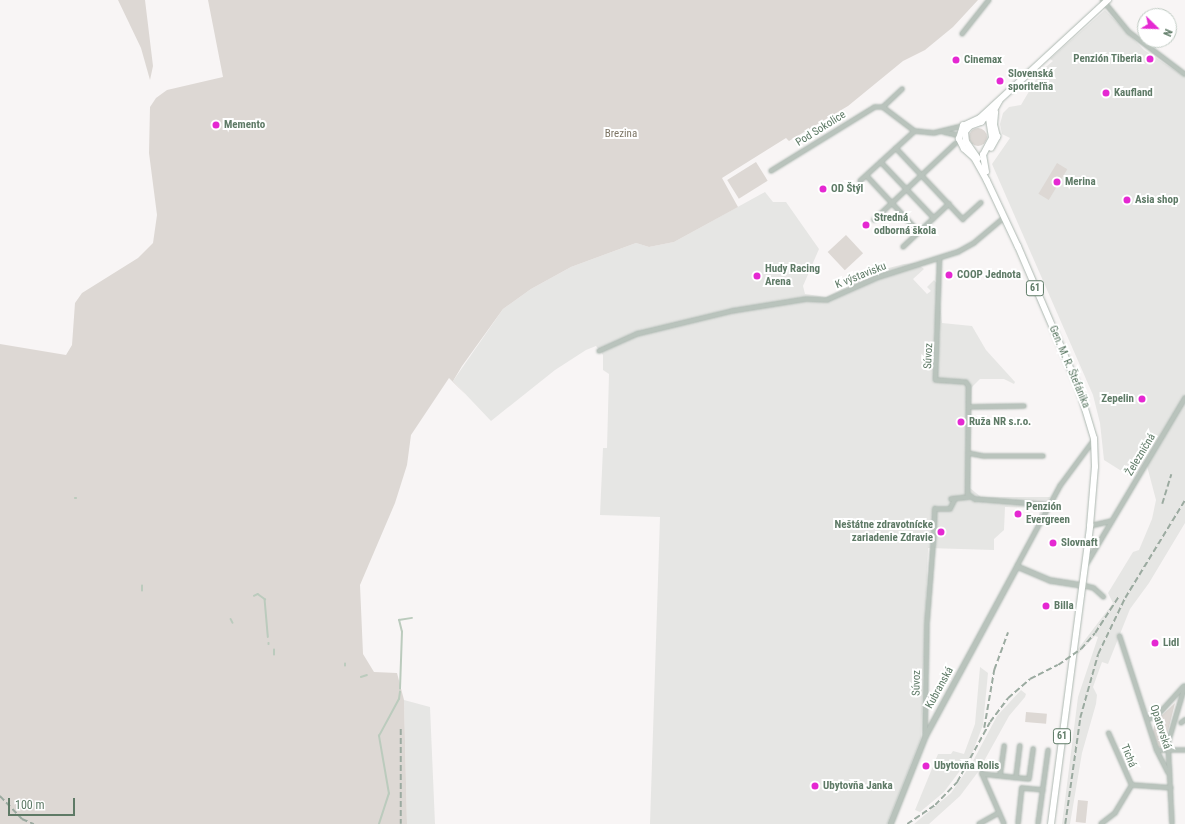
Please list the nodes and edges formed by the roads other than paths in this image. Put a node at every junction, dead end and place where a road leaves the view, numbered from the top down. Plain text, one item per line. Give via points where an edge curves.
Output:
1 (989, 0) edge
2 (1105, 1) edge
3 (962, 34) dead end
4 (1185, 74) edge
5 (902, 89) dead end
6 (995, 106) junction
7 (883, 107) junction
8 (973, 121) junction
9 (981, 122) junction
10 (963, 126) junction
11 (989, 126) junction
12 (915, 131) junction
13 (943, 132) junction
14 (959, 139) junction
15 (995, 142) junction
16 (896, 148) junction
17 (971, 148) junction
18 (986, 148) junction
19 (881, 162) junction
20 (771, 171) dead end
21 (984, 171) junction
22 (922, 175) junction
23 (867, 176) junction
24 (860, 181) dead end
25 (907, 188) junction
26 (892, 203) junction
27 (981, 203) dead end
28 (949, 204) junction
29 (934, 218) junction
30 (1004, 218) junction
31 (874, 220) dead end
32 (919, 232) junction
33 (903, 247) dead end
34 (940, 258) junction
35 (599, 350) dead end
36 (1185, 398) edge
37 (1024, 406) dead end
38 (969, 407) junction
39 (1094, 439) junction
40 (968, 453) junction
41 (1043, 456) dead end
42 (971, 497) junction
43 (950, 499) dead end
44 (955, 499) junction
45 (1049, 505) junction
46 (1111, 521) junction
47 (1090, 526) junction
48 (1017, 566) junction
49 (1085, 566) junction
50 (1082, 585) junction
51 (1104, 597) dead end
52 (1120, 636) dead end
53 (1185, 685) edge
54 (1148, 719) junction
55 (1185, 720) edge
56 (1181, 723) dead end
57 (1109, 733) dead end
58 (925, 736) junction
59 (1004, 746) dead end
60 (1020, 746) dead end
61 (1033, 749) dead end
62 (1158, 750) junction
63 (1168, 750) junction
64 (1185, 750) edge
65 (1048, 751) dead end
66 (978, 772) dead end
67 (1168, 772) junction
68 (982, 774) junction
69 (1000, 776) junction
70 (1016, 777) junction
71 (1132, 786) junction
72 (1171, 788) junction
73 (1043, 790) junction
74 (999, 813) junction
75 (890, 824) edge
76 (979, 824) edge
77 (1005, 824) edge
78 (1018, 824) edge
79 (1038, 824) edge
80 (1051, 824) edge
81 (1102, 824) edge
82 (1172, 824) edge

1 - 3 street
2 - 4 street via 1130,32
2 - 6 main road, 61
5 - 7 street, Pod Sokolice
6 - 8 main road, 61
6 - 9 main road, 61
6 - 11 main road, 61 via 989,119
6 - 15 main road
7 - 12 street
7 - 20 street, Pod Sokolice via 875,107
8 - 9 main road
8 - 10 main road, 61
9 - 11 main road
9 - 14 main road, 61 via 967,128
10 - 13 street
10 - 14 main road
11 - 18 main road, 61 via 992,138
12 - 13 street
12 - 16 street
13 - 14 street
14 - 17 main road, 61
14 - 21 main road, 61
14 - 22 street
15 - 18 main road
15 - 21 main road via 986,156
16 - 19 street
16 - 22 street
17 - 18 main road
17 - 21 main road, 61
18 - 21 main road, 61
19 - 23 street
19 - 25 street
21 - 30 main road, 61
22 - 25 street
22 - 28 street
23 - 24 street
23 - 26 street
25 - 26 street
25 - 29 street
26 - 31 street
26 - 32 street
27 - 28 street via 963,219
28 - 29 street
29 - 32 street
30 - 34 street, K výstavisku via 969,246
30 - 39 main road, Gen. M. R. Štefánika / 61 via 1080,389
32 - 33 street
34 - 35 street, K výstavisku via 879,277 827,300 806,299 732,311 637,334
34 - 38 street, Súvoz via 936,380 966,382 969,386
36 - 46 street, Železničná
37 - 38 street
38 - 40 street, Súvoz
39 - 45 street, Kubranská
39 - 47 main road, Gen. M. R. Štefánika / 61 via 1095,467
40 - 41 street via 984,456
40 - 42 street, Súvoz via 967,490
42 - 44 street, Súvoz
42 - 45 street, Súvoz
43 - 44 street, Súvoz
44 - 58 street, Súvoz via 950,509 935,509 927,623
45 - 48 street, Kubranská
46 - 47 street
46 - 49 street, Železničná via 1092,558
47 - 49 main road, 61
48 - 50 street via 1050,580
48 - 58 street, Kubranská
49 - 50 main road, 61
50 - 51 street via 1094,588
50 - 80 main road, 61
52 - 54 street, Opatovská
53 - 54 street via 1163,711
53 - 63 street via 1172,722
54 - 62 street, Opatovská
55 - 56 street
57 - 71 street, Tichá
58 - 75 street, Kubranská
59 - 69 street
60 - 70 street
61 - 70 street via 1029,779
62 - 63 street
62 - 67 street, Opatovská
63 - 64 street
63 - 67 street
65 - 73 street
66 - 68 street
67 - 72 street, Opatovská
68 - 69 street
68 - 74 street
69 - 70 street
71 - 72 street
71 - 81 street via 1119,808
72 - 82 street, Opatovská
73 - 78 street via 1022,788
73 - 79 street
74 - 76 street
74 - 77 street

